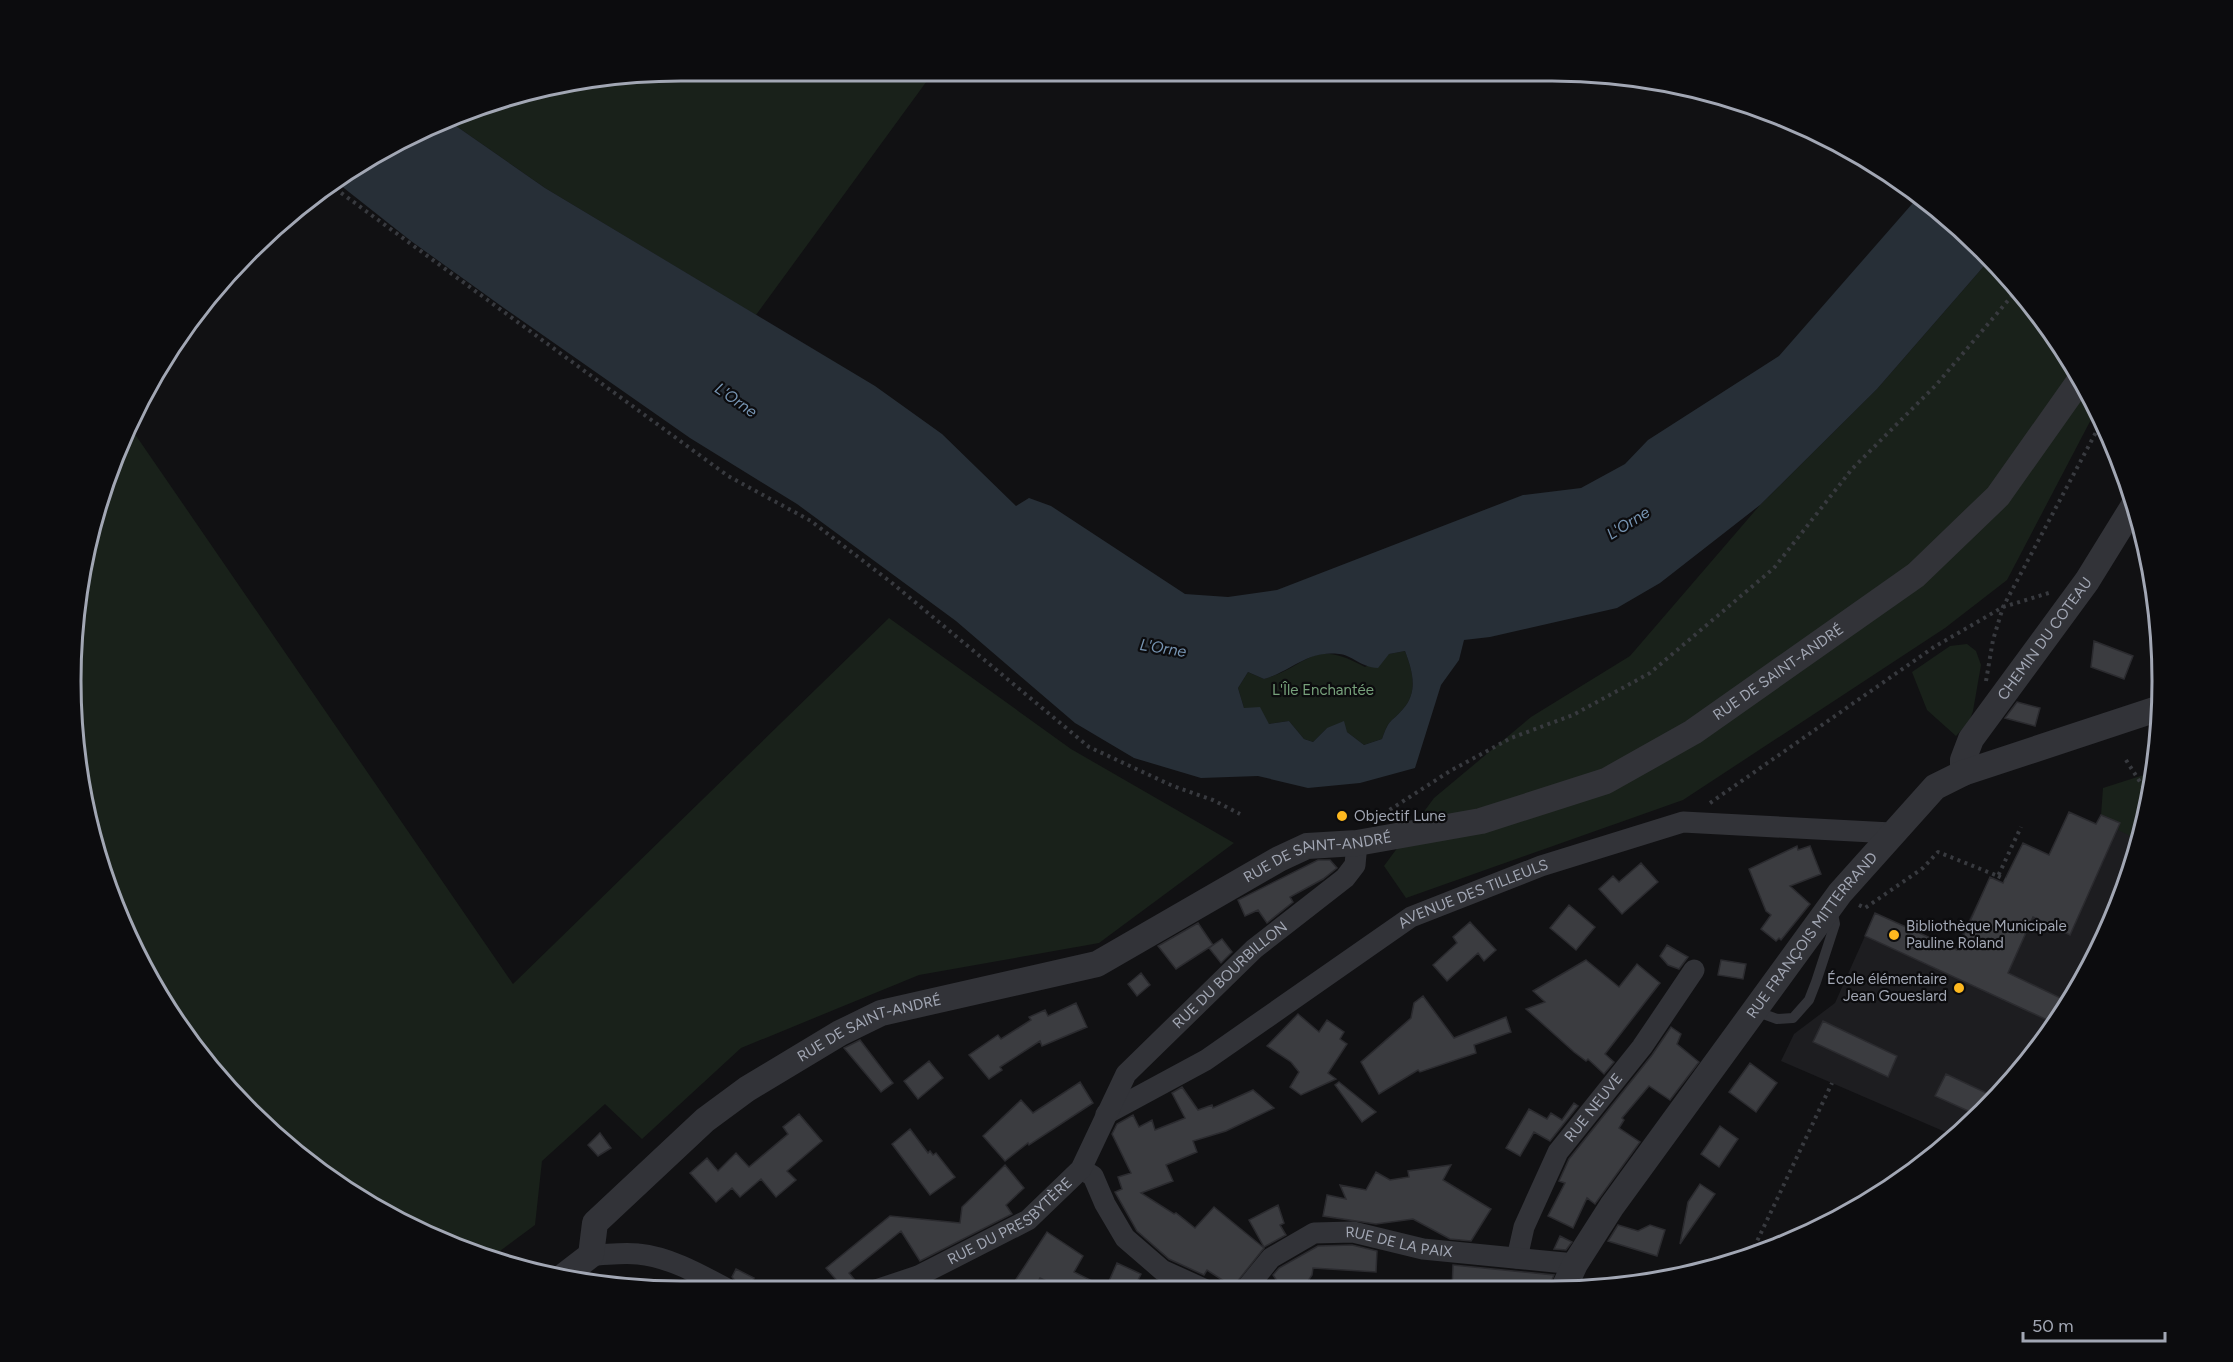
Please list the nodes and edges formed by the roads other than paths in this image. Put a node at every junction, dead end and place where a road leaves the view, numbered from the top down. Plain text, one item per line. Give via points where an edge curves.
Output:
1 (2075, 387) edge
2 (2128, 514) edge
3 (2151, 711) edge
4 (1963, 773) junction
5 (1891, 833) junction
6 (1357, 843) junction
7 (1832, 905) junction
8 (1694, 970) dead end
9 (1755, 1011) junction
10 (1106, 1114) junction
11 (1081, 1169) junction
12 (591, 1255) junction
13 (1517, 1258) junction
14 (1575, 1264) junction
15 (571, 1270) edge
16 (711, 1281) edge
17 (903, 1281) edge
18 (1186, 1281) edge
19 (1252, 1281) edge
20 (1567, 1281) edge

1 - 6 street, RUE DE SAINT-ANDRÉ via 1998,496 1916,575 1693,732 1606,782 1481,821
2 - 4 street, CHEMIN DU COTEAU via 2087,581 1971,739
3 - 4 street, RUE FRANÇOIS MITTERRAND
4 - 5 street, RUE FRANÇOIS MITTERRAND via 1935,787
5 - 7 street, RUE FRANÇOIS MITTERRAND
5 - 10 street, AVENUE DES TILLEULS via 1683,822 1541,866 1411,917 1206,1060
6 - 10 street, RUE DU BOURBILLON via 1355,865 1345,878 1254,949 1126,1074
6 - 12 street, RUE DE SAINT-ANDRÉ via 1307,846 1279,859 1097,964 881,1013 840,1033 747,1089 705,1120 595,1223
7 - 9 street, RUE FRANÇOIS MITTERRAND
7 - 9 lane via 1835,924 1809,1000 1793,1018
8 - 13 street, RUE NEUVE via 1642,1047 1558,1152 1524,1227
9 - 14 street, RUE FRANÇOIS MITTERRAND via 1612,1206
10 - 11 street, RUE DU PRESBYTÈRE
11 - 17 street, RUE DU PRESBYTÈRE via 1028,1220
11 - 18 street via 1093,1176 1125,1238 1162,1270
12 - 15 street
12 - 16 street via 654,1256
13 - 14 street, RUE DE LA PAIX
13 - 19 street, RUE DE LA PAIX via 1423,1249 1353,1232 1314,1233 1271,1258
14 - 20 street, RUE FRANÇOIS MITTERRAND

